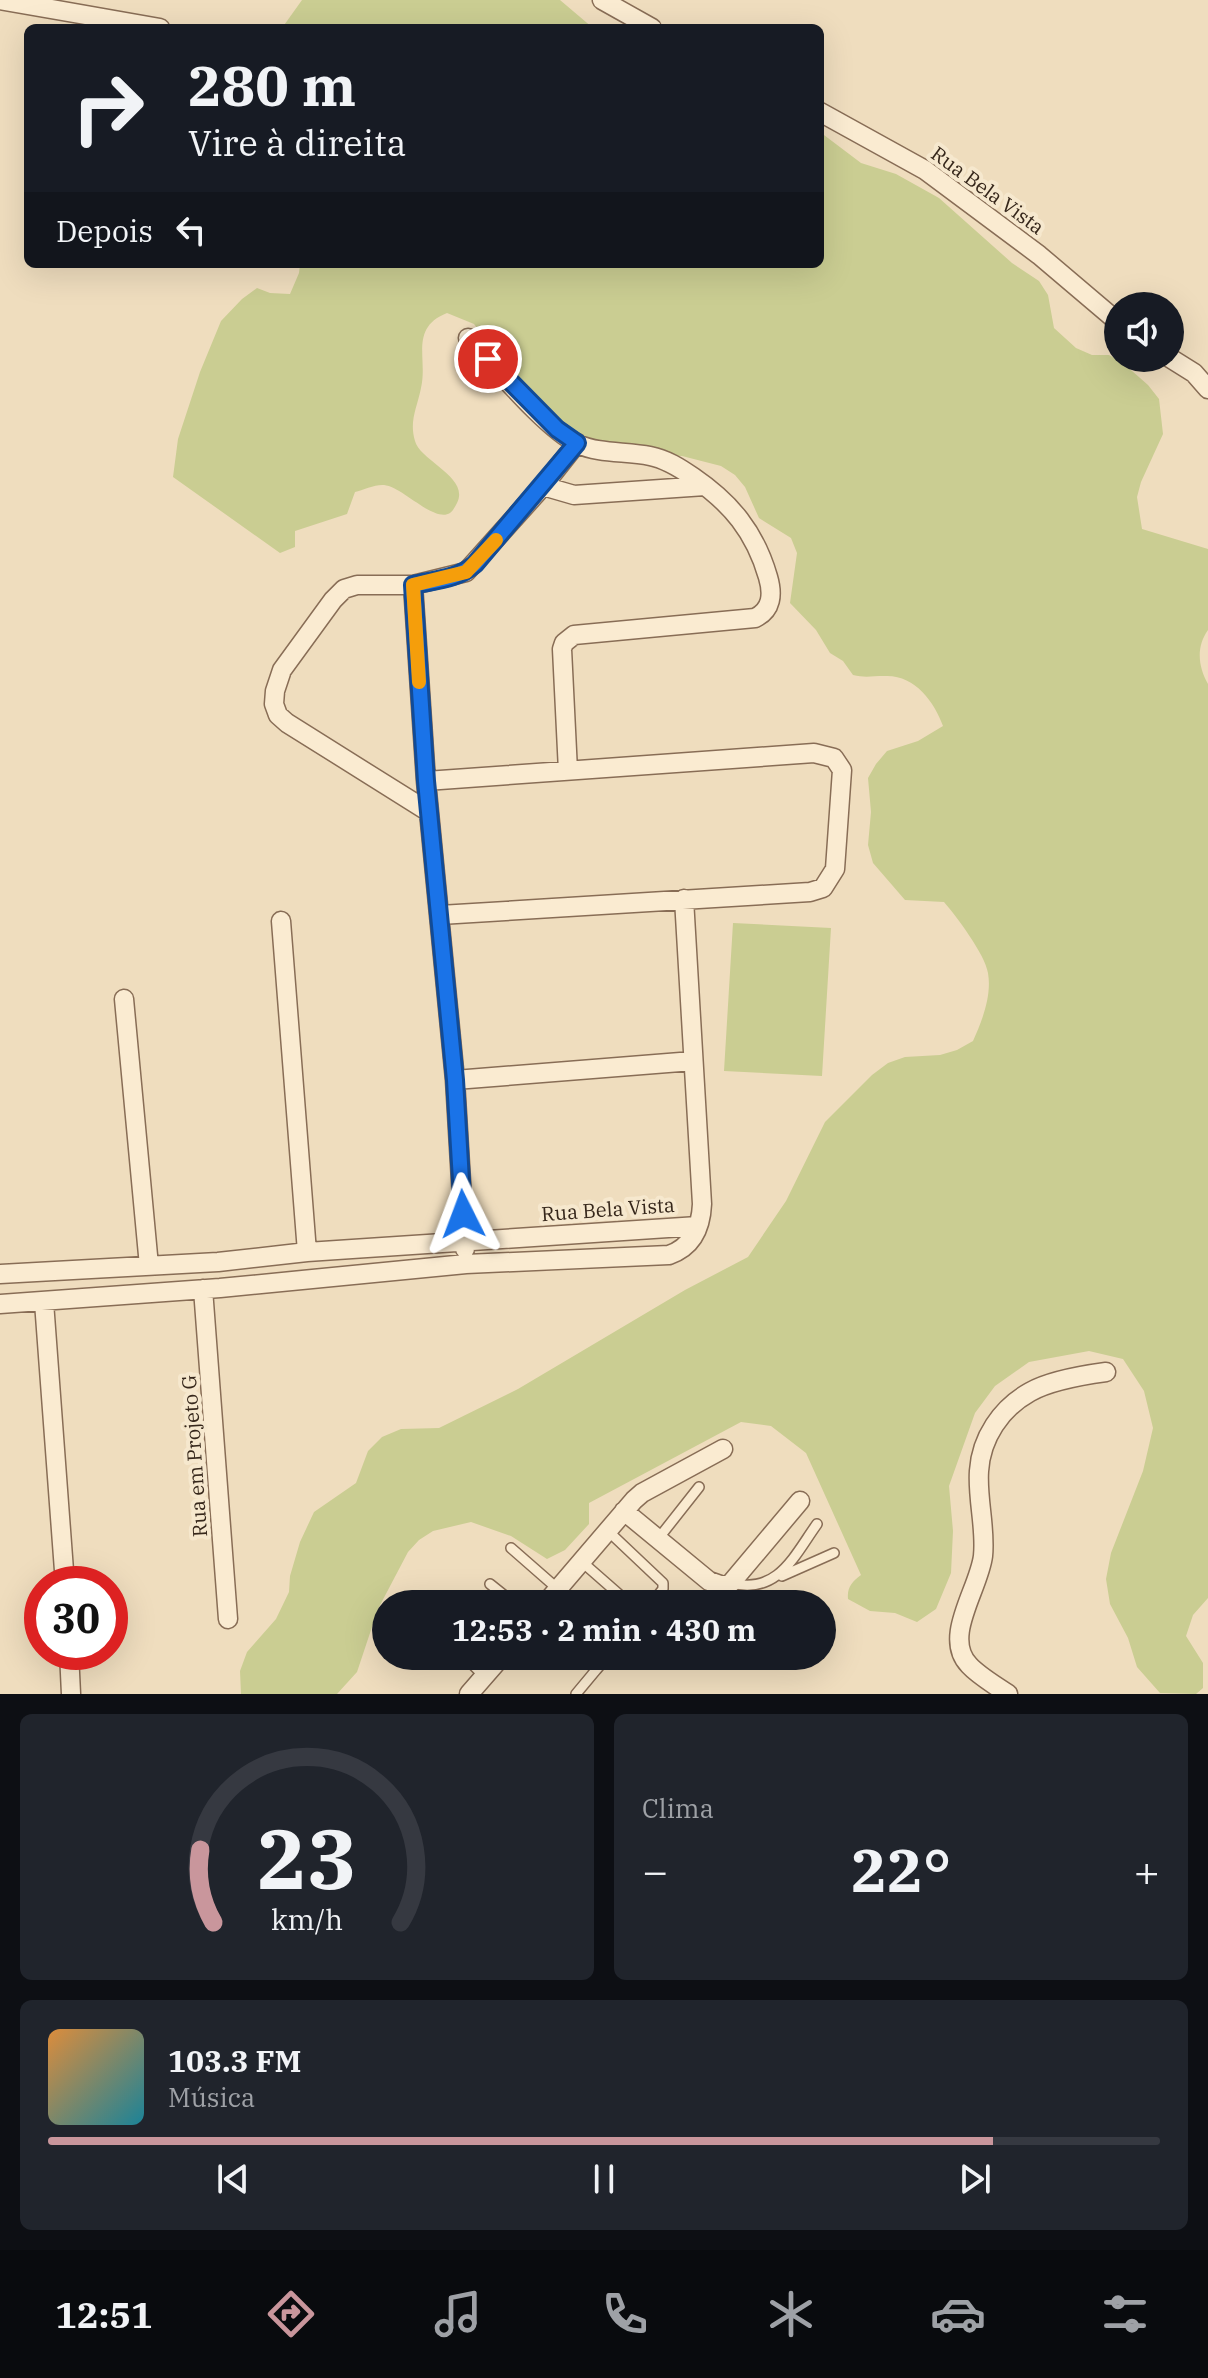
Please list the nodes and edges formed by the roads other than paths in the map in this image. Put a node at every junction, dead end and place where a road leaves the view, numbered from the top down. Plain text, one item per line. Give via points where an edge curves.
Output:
1 (0, 0) edge
2 (602, 0) edge
3 (137, 24) edge
4 (645, 24) edge
5 (824, 114) edge
6 (1104, 310) edge
7 (468, 338) dead end
8 (1184, 367) edge
9 (1208, 389) edge
10 (577, 443) junction
11 (543, 486) junction
12 (705, 486) junction
13 (413, 585) junction
14 (568, 771) junction
15 (426, 781) junction
16 (429, 812) junction
17 (684, 899) junction
18 (440, 915) junction
19 (281, 921) dead end
20 (124, 999) dead end
21 (693, 1061) junction
22 (455, 1080) junction
23 (698, 1226) junction
24 (465, 1241) junction
25 (307, 1252) junction
26 (218, 1262) junction
27 (466, 1264) junction
28 (149, 1266) junction
29 (0, 1274) edge
30 (212, 1288) junction
31 (44, 1302) junction
32 (0, 1304) edge
33 (1106, 1372) dead end
34 (723, 1449) dead end
35 (699, 1487) dead end
36 (800, 1501) dead end
37 (624, 1511) junction
38 (817, 1524) dead end
39 (607, 1530) junction
40 (658, 1539) junction
41 (511, 1548) dead end
42 (834, 1553) dead end
43 (581, 1561) junction
44 (64, 1566) edge
45 (779, 1577) junction
46 (731, 1583) junction
47 (490, 1584) dead end
48 (557, 1588) junction
49 (498, 1590) edge
50 (559, 1590) edge
51 (614, 1590) edge
52 (662, 1590) edge
53 (228, 1619) dead end
54 (70, 1670) edge
55 (478, 1670) edge
56 (489, 1670) edge
57 (596, 1670) edge
58 (484, 1676) junction
59 (71, 1694) edge
60 (469, 1694) edge
61 (576, 1694) edge
62 (1008, 1694) edge

1 - 3 street
2 - 4 street
5 - 6 street, Rua Bela Vista via 925,170
7 - 10 street
8 - 9 street
10 - 11 street
10 - 12 street via 663,459
11 - 12 street via 574,495
11 - 13 street via 466,572
12 - 14 street via 728,504 754,539 769,579 769,607 755,618 568,638 562,649
13 - 15 street
13 - 16 street via 344,589 282,670 274,704 287,723
14 - 15 street
14 - 17 street via 814,753 839,763 835,869 823,888
15 - 16 street
16 - 18 street
17 - 18 street
17 - 21 street
18 - 22 street
19 - 25 street
20 - 28 street
21 - 22 street
21 - 23 street via 702,1204
22 - 24 street
23 - 24 street, Rua Bela Vista
23 - 27 street, Rua Bela Vista via 689,1244 669,1255
24 - 25 street, Rua Bela Vista
24 - 27 street
25 - 26 street, Rua Bela Vista
26 - 28 street, Rua Bela Vista
26 - 30 street, Rua em Projeto G
27 - 30 street, Rua Bela Vista
28 - 29 street, Rua Bela Vista
30 - 31 street, Rua Bela Vista
30 - 53 street, Rua em Projeto G
31 - 32 street, Rua Bela Vista
31 - 44 street
33 - 62 street via 1030,1391 1000,1416 981,1457 983,1556 958,1646 968,1664
34 - 37 street via 642,1493
35 - 40 lane
36 - 46 street
37 - 39 street
37 - 40 street
38 - 45 lane
39 - 43 street
39 - 52 lane via 663,1583
40 - 46 street via 709,1581
41 - 48 lane
42 - 45 lane
43 - 48 street
43 - 51 lane
45 - 46 lane via 747,1587
47 - 49 lane
48 - 50 lane
54 - 59 street
55 - 58 lane
56 - 58 street
57 - 61 lane
58 - 60 street

